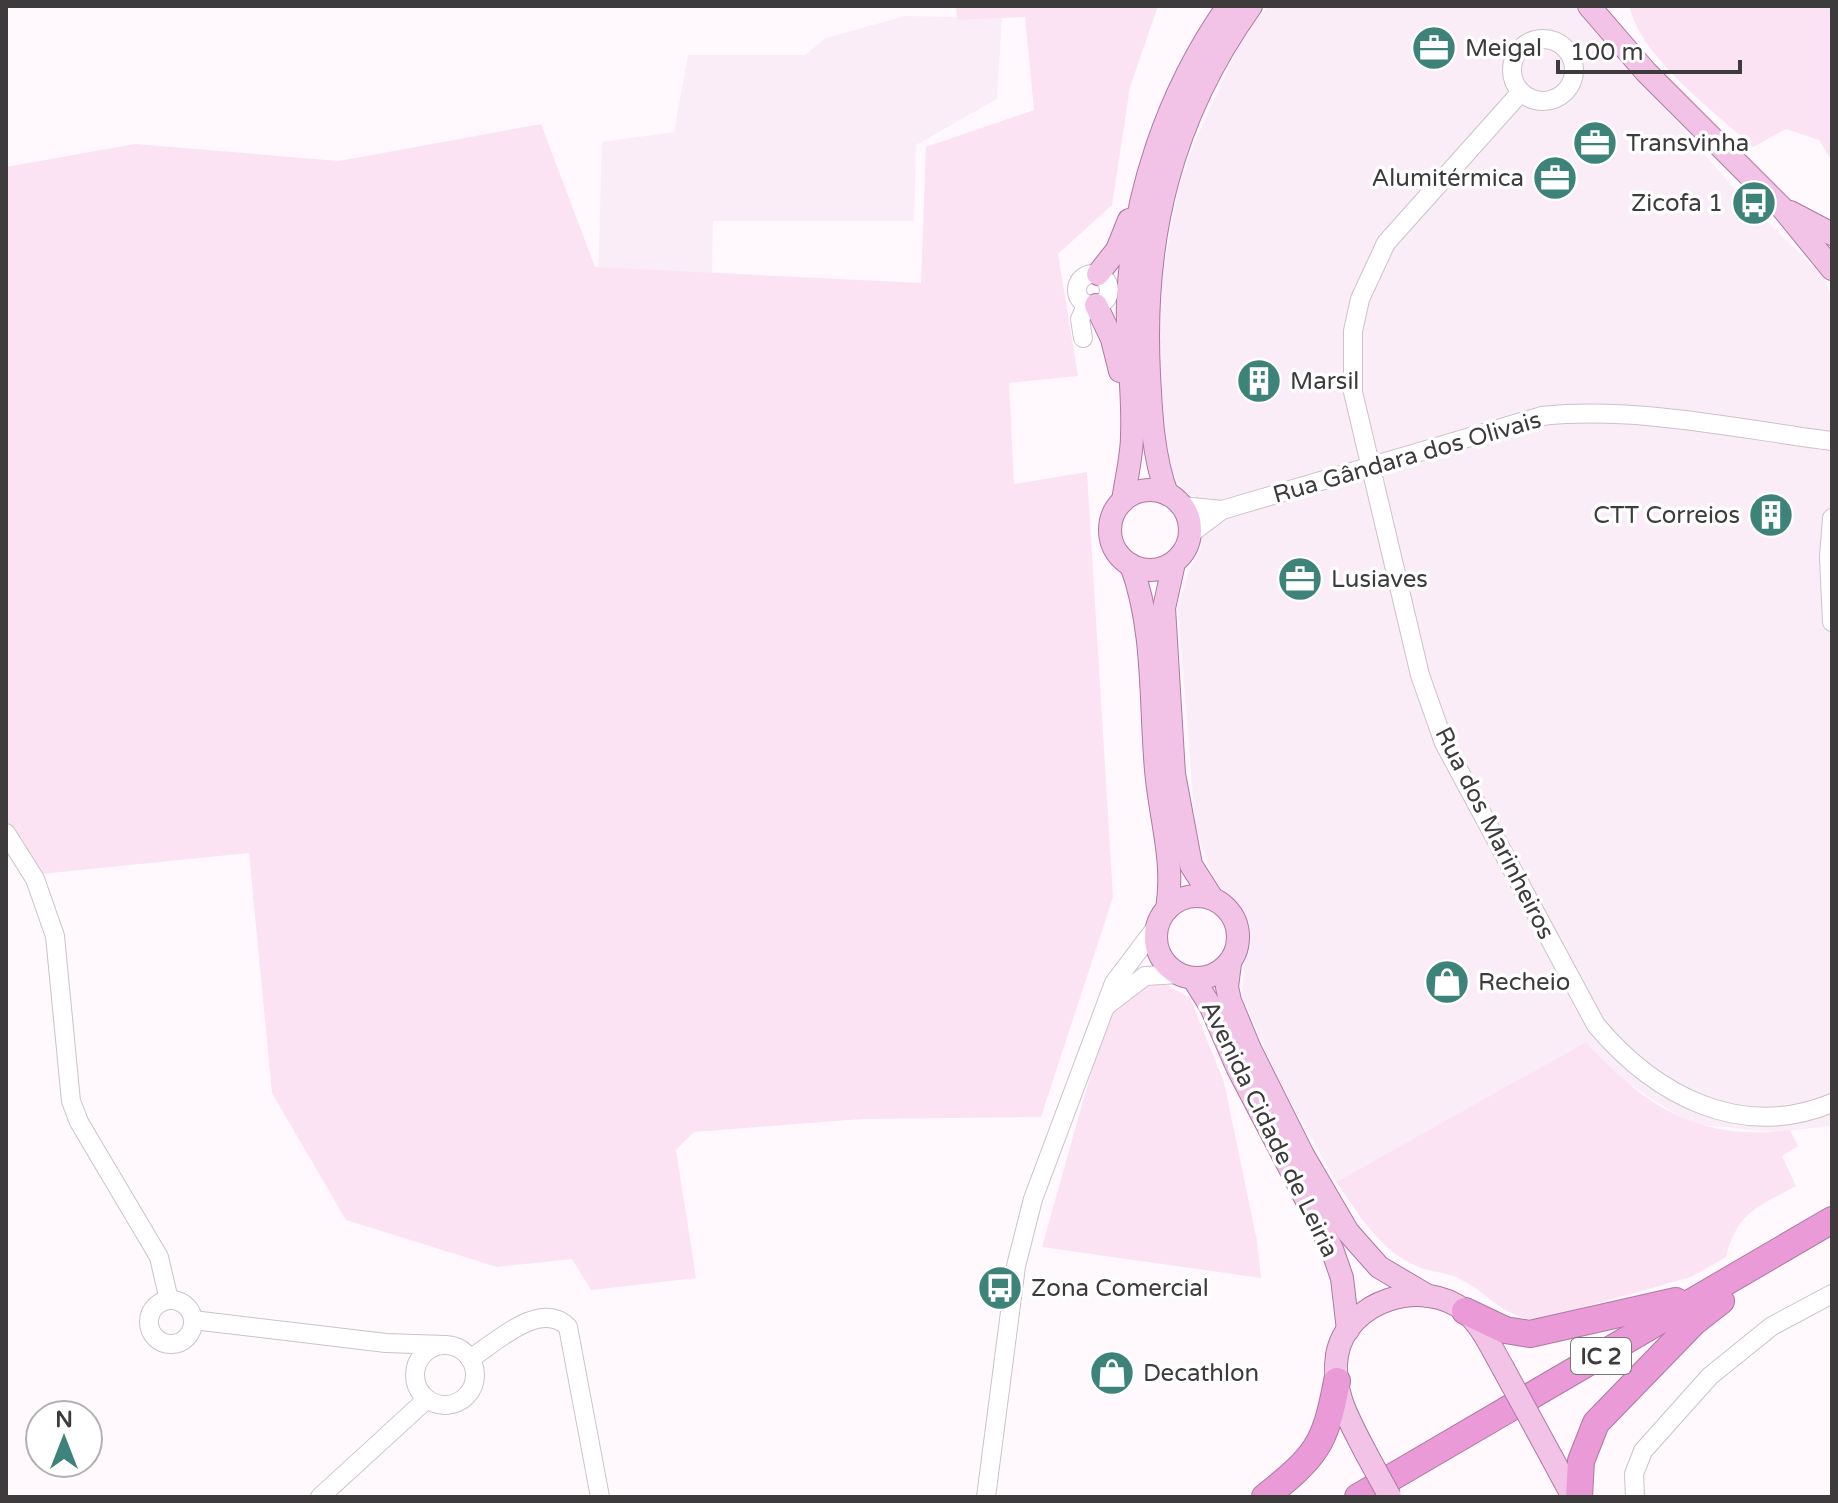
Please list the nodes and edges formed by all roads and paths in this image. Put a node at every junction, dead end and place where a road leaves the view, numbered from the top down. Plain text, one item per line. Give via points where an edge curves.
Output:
1 (1228, 6) edge
2 (1251, 6) edge
3 (1596, 9) edge
4 (1521, 92) dead end
5 (1149, 170) junction
6 (1783, 209) junction
7 (1832, 234) edge
8 (1832, 269) edge
9 (1098, 274) joint
10 (1091, 305) junction
11 (1083, 338) dead end
12 (1132, 416) junction
13 (1832, 441) edge
14 (1369, 466) junction
15 (1175, 500) junction
16 (1123, 501) junction
17 (1222, 510) junction
18 (1832, 518) edge
19 (1190, 534) junction
20 (1174, 563) junction
21 (1131, 565) junction
22 (1832, 622) edge
23 (6, 833) edge
24 (1212, 898) junction
25 (1162, 918) junction
26 (1230, 963) junction
27 (1186, 976) junction
28 (1104, 1008) junction
29 (1832, 1103) edge
30 (1832, 1220) edge
31 (1832, 1232) edge
32 (1745, 1281) junction
33 (1710, 1291) junction
34 (1832, 1294) edge
35 (1428, 1296) junction
36 (169, 1300) junction
37 (1465, 1311) junction
38 (193, 1320) junction
39 (1348, 1330) junction
40 (386, 1343) junction
41 (445, 1345) junction
42 (470, 1359) junction
43 (415, 1372) junction
44 (1337, 1381) junction
45 (427, 1399) junction
46 (320, 1497) edge
47 (600, 1497) edge
48 (986, 1497) edge
49 (1265, 1497) edge
50 (1358, 1497) edge
51 (1373, 1497) edge
52 (1390, 1497) edge
53 (1573, 1497) edge
54 (1579, 1497) edge
55 (1635, 1497) edge

1 - 5 main road via 1184,81
2 - 15 main road via 1187,119 1152,247 1147,308 1155,450
3 - 6 main road via 1646,72
4 - 14 street, Rua dos Marinheiros via 1405,217 1370,272 1353,331 1352,362
5 - 9 main road via 1117,250
5 - 12 main road via 1128,293
6 - 7 main road
6 - 8 main road
9 - 10 street via 1109,291 1105,300
10 - 11 street via 1080,319
10 - 12 main road via 1112,339
12 - 16 main road
13 - 14 street, Rua Gândara dos Olivais via 1577,413 1500,426
14 - 17 street, Rua Gândara dos Olivais
14 - 29 street, Rua dos Marinheiros via 1420,675 1444,743 1596,1025 1649,1078 1711,1110 1736,1116 1787,1114
15 - 16 main road via 1140,492
15 - 17 street, Rua Gândara dos Olivais
15 - 19 main road
16 - 21 main road via 1111,523 1111,536 1115,549
17 - 19 street, Rua Gândara dos Olivais
18 - 22 street
19 - 20 main road
20 - 21 main road via 1157,570
20 - 24 main road via 1164,608 1174,774 1191,865
21 - 25 main road via 1143,606 1156,774 1170,860
23 - 36 street via 35,879 55,936 71,1101 159,1257
24 - 25 main road via 1187,897
24 - 26 main road via 1228,909 1238,926 1238,945
25 - 27 main road via 1159,953
25 - 28 street via 1114,983
26 - 27 main road via 1217,974
26 - 35 main road, Avenida Cidade de Leiria via 1230,1001 1250,1049 1348,1232 1379,1267
27 - 28 street via 1145,976
27 - 39 main road, Avenida Cidade de Leiria via 1211,1007 1332,1249 1342,1278
28 - 48 street via 1033,1199 1016,1266
30 - 33 highway, IC 2
31 - 32 highway, IC 2
32 - 51 highway, IC 2
32 - 54 highway via 1694,1322 1596,1423 1581,1461
33 - 37 highway via 1530,1334 1505,1330
33 - 50 highway, IC 2
34 - 55 street via 1772,1326 1710,1376 1643,1451 1634,1474
35 - 37 main road, Avenida Cidade de Leiria
35 - 39 main road via 1380,1302
36 - 38 street via 182,1303
36 - 38 street via 157,1305 149,1320 160,1341 182,1341
37 - 53 main road, bridge via 1482,1331
38 - 40 street
39 - 44 main road via 1337,1355
40 - 41 street
40 - 43 street
41 - 42 street
41 - 43 street via 428,1350
42 - 45 street via 475,1377 468,1394 453,1404
42 - 47 street via 534,1318 552,1316 568,1327
43 - 45 street
44 - 49 highway via 1321,1443 1300,1469
44 - 52 main road, bridge via 1343,1409
45 - 46 street

